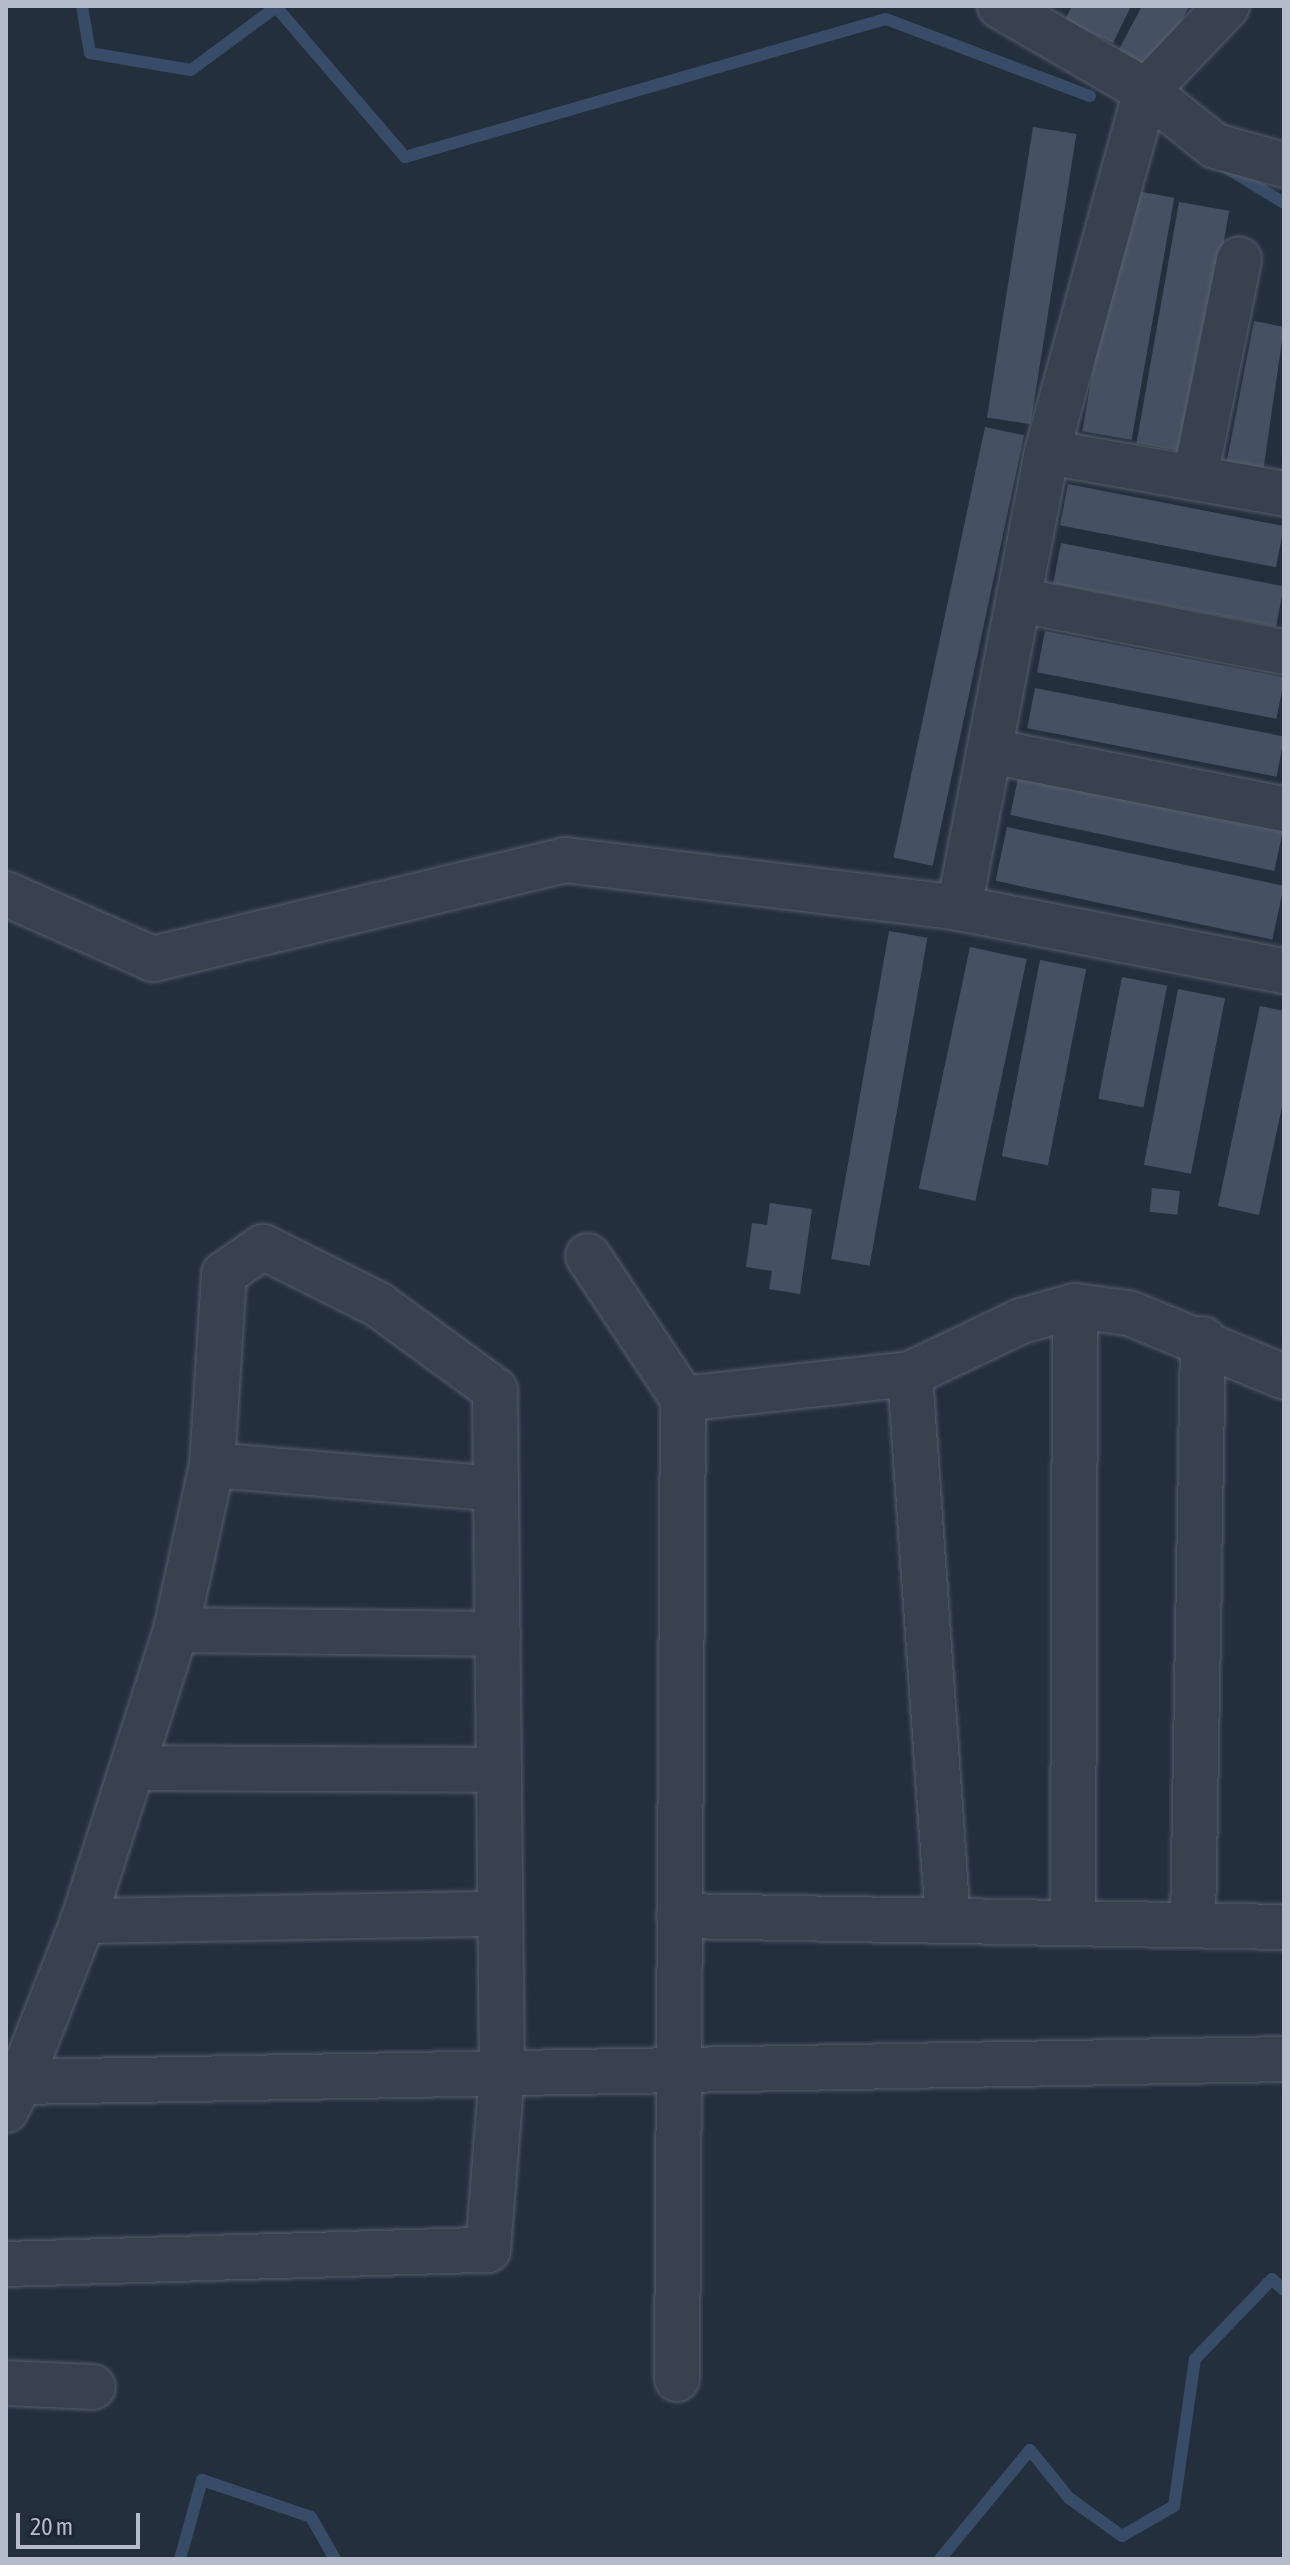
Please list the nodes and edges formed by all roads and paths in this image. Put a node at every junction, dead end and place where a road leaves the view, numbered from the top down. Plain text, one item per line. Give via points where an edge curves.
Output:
1 (1000, 6) edge
2 (1227, 6) edge
3 (1046, 17) edge
4 (1146, 91) junction
5 (1284, 165) edge
6 (1239, 259) dead end
7 (1047, 452) junction
8 (1195, 478) junction
9 (1284, 494) edge
10 (1019, 600) junction
11 (1284, 652) edge
12 (990, 751) junction
13 (1284, 809) edge
14 (6, 894) edge
15 (959, 908) junction
16 (1284, 971) edge
17 (588, 1256) dead end
18 (1075, 1306) junction
19 (1203, 1339) junction
20 (910, 1374) junction
21 (1284, 1377) edge
22 (683, 1399) junction
23 (212, 1465) junction
24 (496, 1489) junction
25 (176, 1630) junction
26 (498, 1634) junction
27 (135, 1768) junction
28 (499, 1770) junction
29 (500, 1914) junction
30 (679, 1916) junction
31 (83, 1921) junction
32 (948, 1921) junction
33 (1073, 1923) junction
34 (1193, 1925) junction
35 (1284, 1927) edge
36 (1284, 2059) edge
37 (678, 2070) junction
38 (502, 2073) junction
39 (13, 2096) edge
40 (6, 2264) edge
41 (677, 2379) dead end
42 (6, 2383) edge
43 (93, 2387) dead end

1 - 3 street
2 - 4 street
3 - 4 street
4 - 5 street via 1215,146
4 - 7 street
6 - 8 street
7 - 8 street
7 - 10 street
8 - 9 street
10 - 11 street
10 - 12 street
12 - 13 street
12 - 15 street
14 - 15 street via 153,959 565,860
15 - 16 street
17 - 22 street
18 - 19 street via 1129,1313
18 - 20 street via 1021,1321
18 - 33 street
19 - 21 street
19 - 34 street
20 - 22 street
20 - 32 street
22 - 30 street
23 - 24 street
23 - 24 street via 224,1274 263,1247 379,1305 494,1386
23 - 25 street
24 - 26 street
25 - 26 street
25 - 27 street
26 - 28 street
27 - 28 street
27 - 31 street
28 - 29 street
29 - 31 street
29 - 38 street
30 - 32 street
30 - 37 street
31 - 39 street
32 - 33 street
33 - 34 street
34 - 35 street
36 - 37 street
37 - 38 street
37 - 41 street
38 - 39 street
38 - 40 street via 488,2250
42 - 43 street

